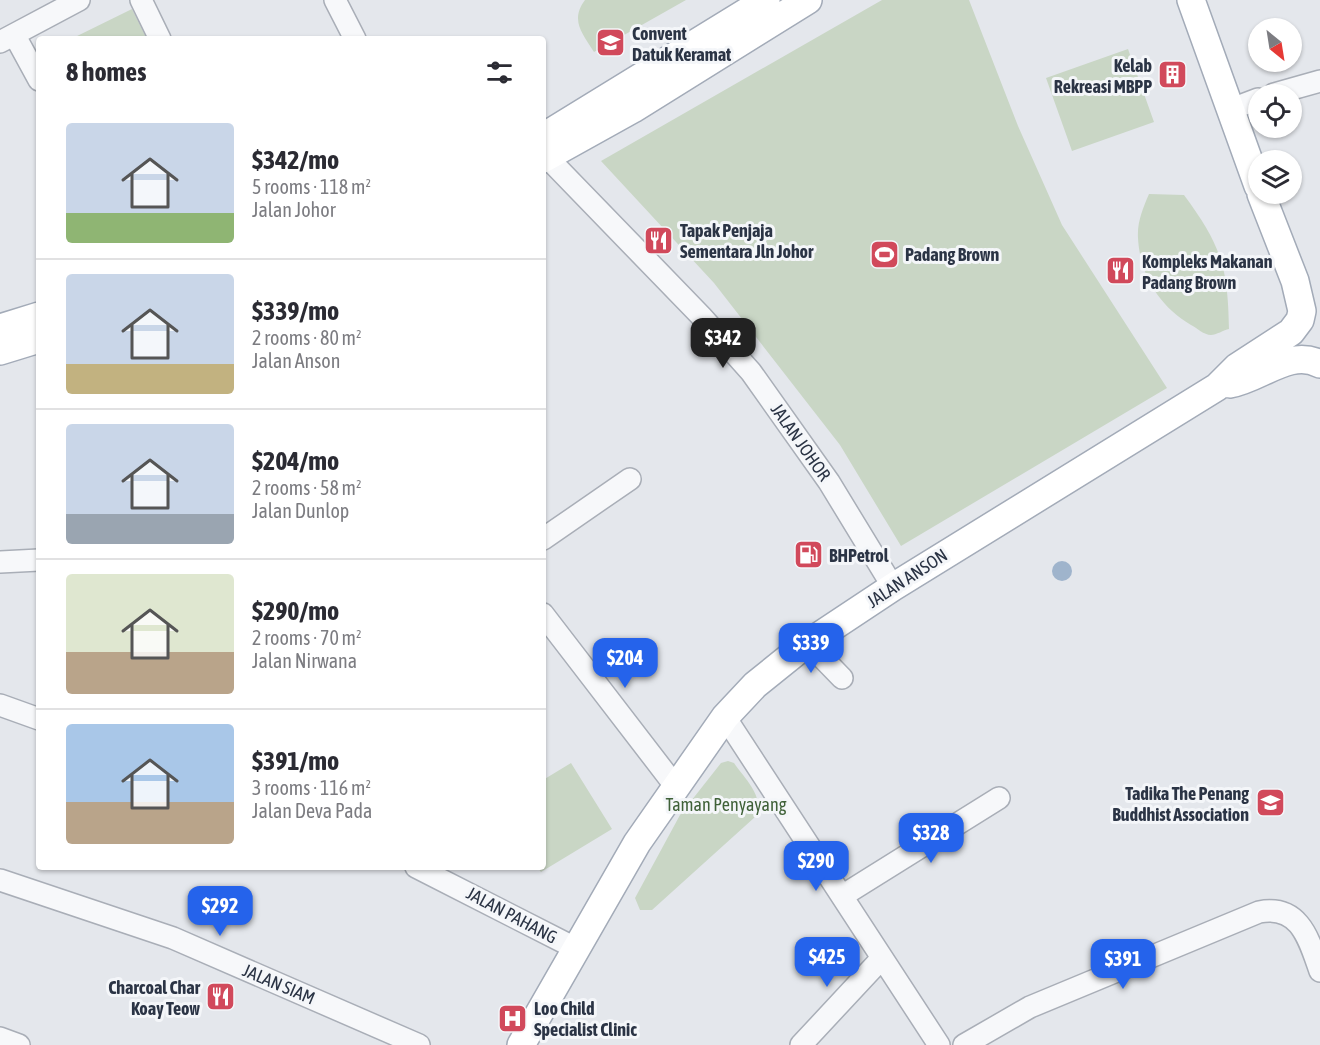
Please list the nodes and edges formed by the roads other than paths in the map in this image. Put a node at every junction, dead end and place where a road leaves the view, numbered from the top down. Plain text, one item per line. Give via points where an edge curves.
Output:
1 (79, 0) edge
2 (141, 0) edge
3 (766, 0) edge
4 (808, 0) edge
5 (1191, 0) edge
6 (1209, 0) edge
7 (337, 5) edge
8 (159, 36) edge
9 (353, 36) edge
10 (8, 39) edge
11 (36, 76) edge
12 (1320, 81) edge
13 (1302, 86) edge
14 (1242, 109) edge
15 (1251, 150) edge
16 (1262, 150) edge
17 (546, 151) edge
18 (546, 151) edge
19 (546, 154) edge
20 (1265, 204) edge
21 (1284, 204) edge
22 (1320, 307) edge
23 (36, 318) edge
24 (36, 339) edge
25 (3, 343) edge
26 (1320, 364) edge
27 (1217, 387) junction
28 (630, 479) dead end
29 (546, 537) edge
30 (36, 560) edge
31 (0, 562) edge
32 (893, 586) junction
33 (546, 618) edge
34 (808, 643) junction
35 (842, 678) dead end
36 (0, 705) edge
37 (36, 717) edge
38 (725, 717) junction
39 (676, 787) junction
40 (999, 798) dead end
41 (422, 870) edge
42 (0, 880) edge
43 (842, 896) junction
44 (575, 948) junction
45 (882, 958) junction
46 (1320, 971) edge
47 (0, 1038) edge
48 (19, 1045) edge
49 (419, 1045) edge
50 (521, 1045) edge
51 (801, 1045) edge
52 (939, 1045) edge
53 (964, 1045) edge

1 - 10 street
2 - 8 street
3 - 17 main road
4 - 18 main road via 633,109
5 - 14 main road
6 - 14 main road
7 - 9 street
10 - 11 street
12 - 13 street
14 - 15 main road
14 - 16 main road
19 - 32 street, JALAN JOHOR via 751,372 829,482
20 - 27 main road via 1295,281 1302,311 1300,320 1291,332 1237,367
21 - 22 main road
23 - 25 main road
24 - 25 main road
26 - 27 main road via 1305,358 1286,362 1246,381
27 - 32 main road, JALAN ANSON
28 - 29 street
30 - 31 street
32 - 34 main road, JALAN ANSON
33 - 39 street
34 - 35 street
34 - 38 main road, JALAN ANSON via 755,685
36 - 37 street
38 - 39 main road, JALAN ANSON
38 - 43 street
39 - 44 main road, JALAN ANSON via 637,843
40 - 43 street
41 - 44 street, JALAN PAHANG
42 - 49 street, JALAN SIAM via 173,938
43 - 45 street
44 - 50 main road, JALAN ANSON
45 - 51 street
45 - 52 street
46 - 53 street via 1307,934 1298,923 1273,910 1266,911 1030,1007
47 - 48 street

